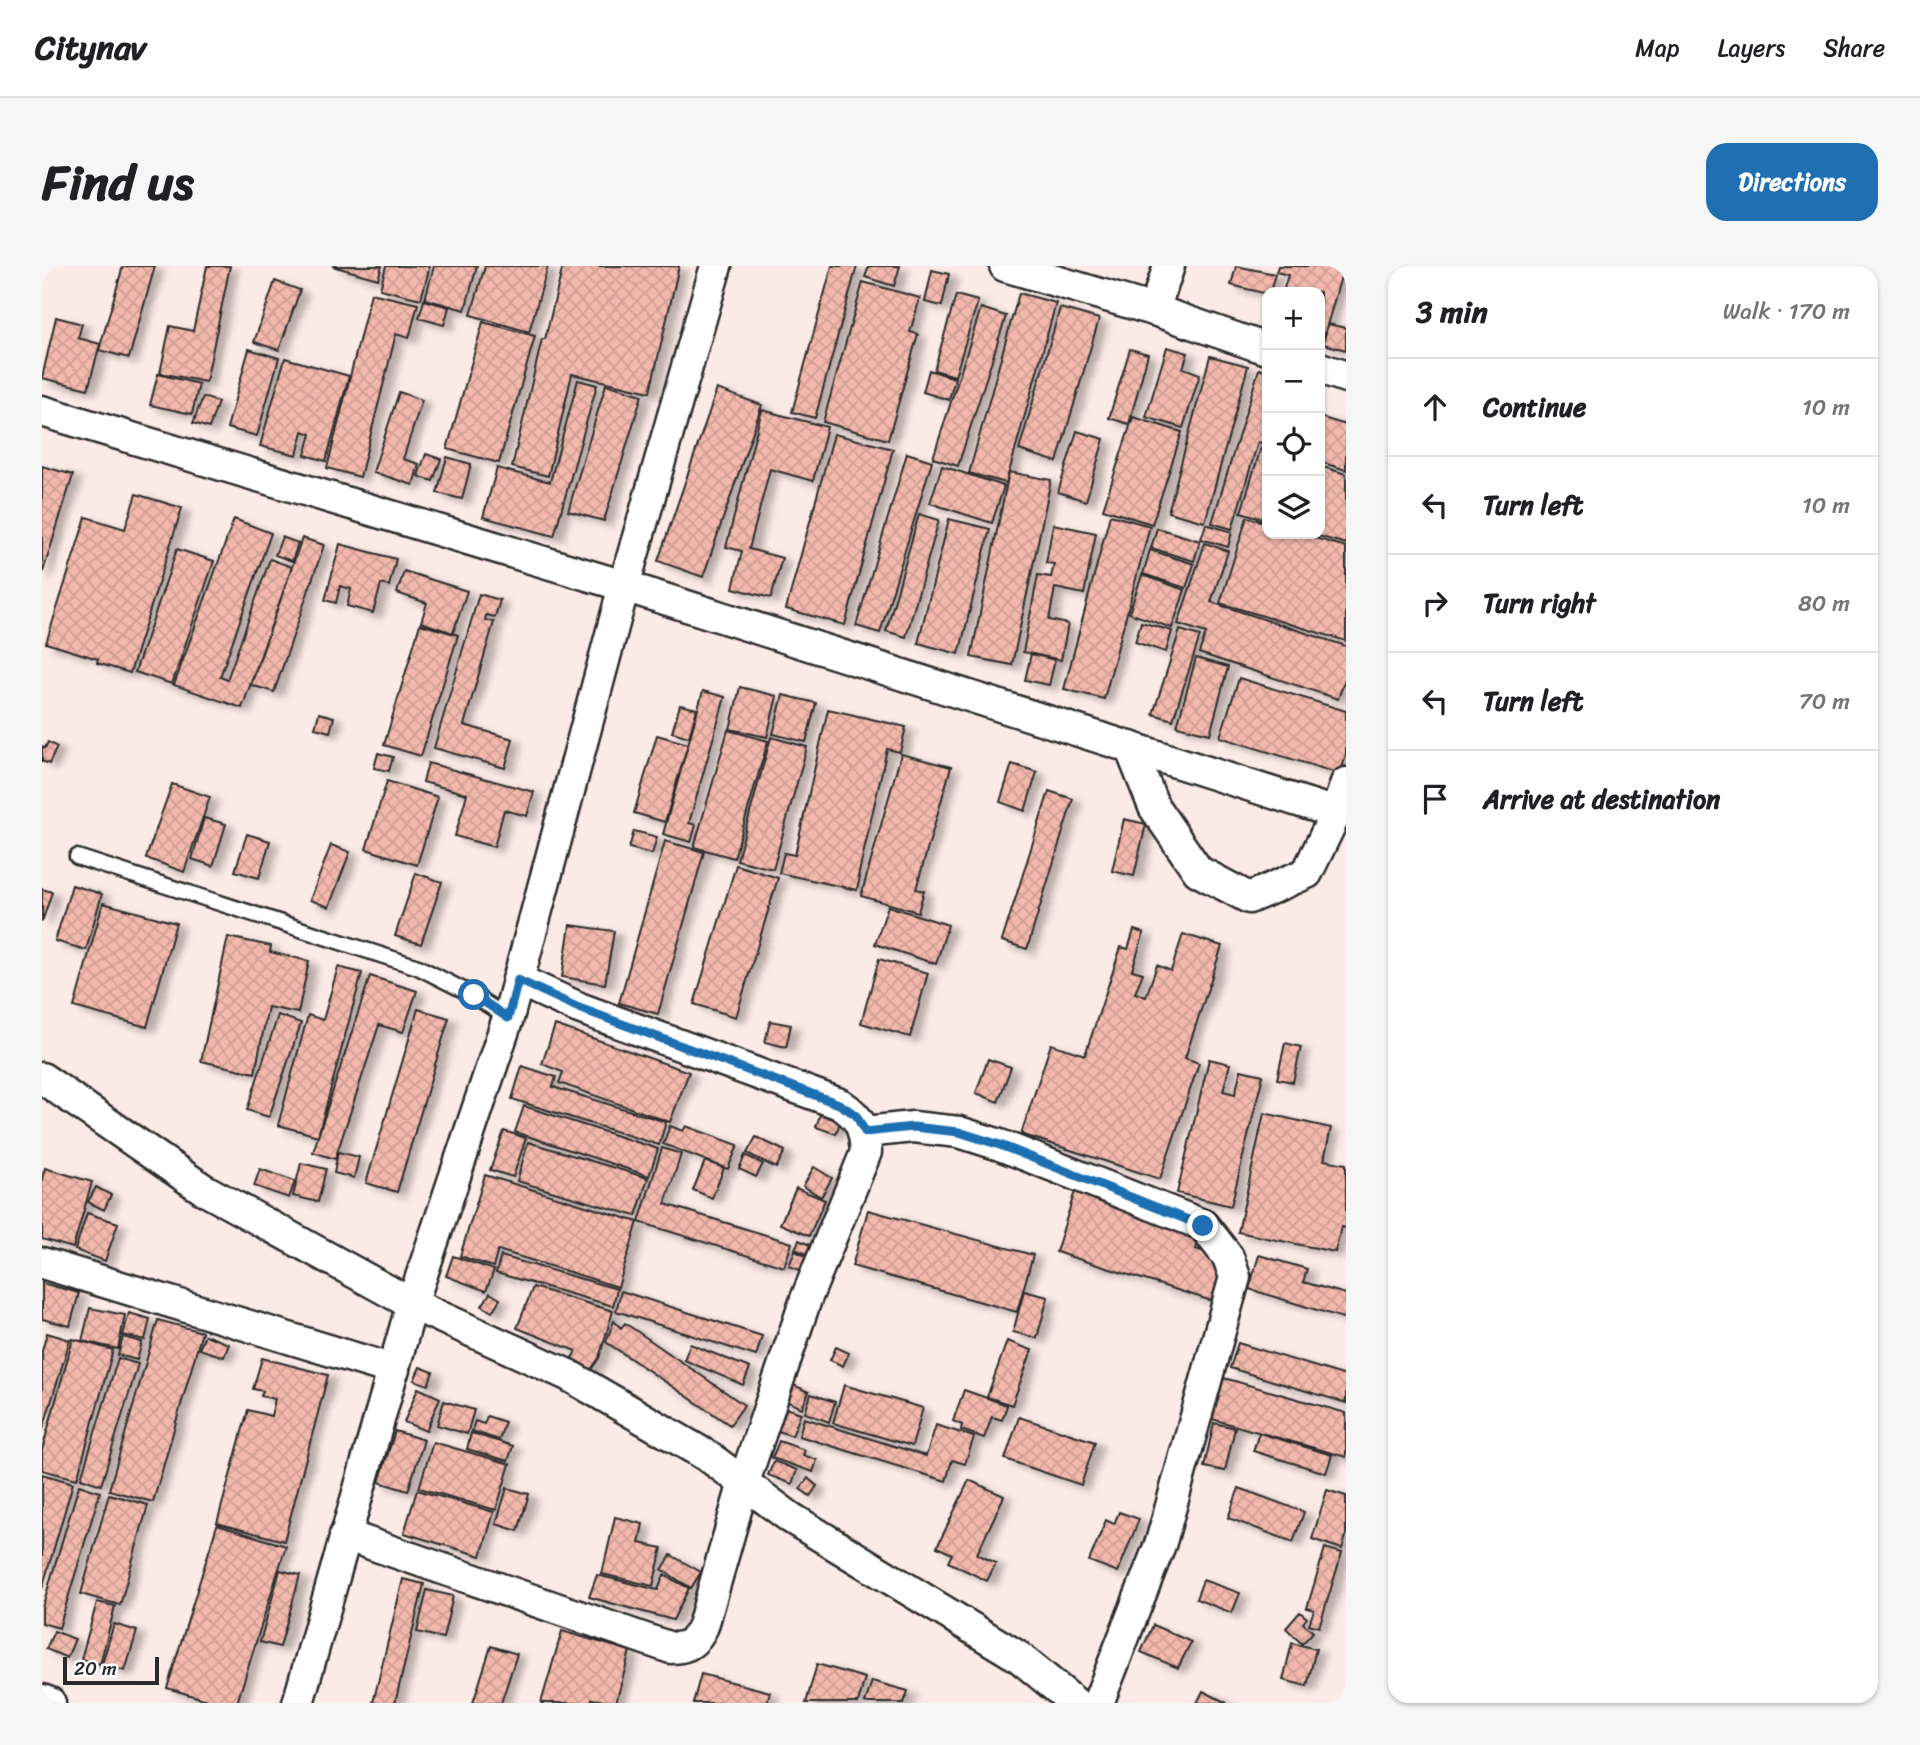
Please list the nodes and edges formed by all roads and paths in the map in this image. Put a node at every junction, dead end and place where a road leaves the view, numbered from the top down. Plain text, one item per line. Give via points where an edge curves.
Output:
1 (716, 266) edge
2 (1004, 266) edge
3 (1169, 266) edge
4 (1154, 310) junction
5 (1262, 347) edge
6 (1325, 370) edge
7 (1346, 377) edge
8 (42, 411) edge
9 (624, 586) junction
10 (1130, 747) junction
11 (1346, 783) edge
12 (1336, 813) junction
13 (77, 857) dead end
14 (518, 980) junction
15 (508, 1018) junction
16 (42, 1078) edge
17 (865, 1132) junction
18 (42, 1263) edge
19 (412, 1304) junction
20 (394, 1370) junction
21 (744, 1482) junction
22 (345, 1535) junction
23 (42, 1700) edge
24 (50, 1703) edge
25 (298, 1703) edge
26 (1075, 1703) edge
27 (1098, 1703) edge

1 - 9 street
2 - 4 street
3 - 4 street
4 - 5 street
6 - 7 street
8 - 9 street
9 - 10 street
9 - 14 street
10 - 12 street
10 - 12 street via 1154,807 1198,871 1249,898 1307,873
11 - 12 street
13 - 15 lane via 418,967
14 - 15 street
14 - 17 street via 579,1008 839,1104 856,1115
15 - 19 street
16 - 19 street via 202,1189
17 - 21 street via 866,1152 806,1299
17 - 27 street via 913,1127 959,1132 1000,1145 1203,1226 1228,1257 1235,1277 1161,1542
18 - 20 street
19 - 20 street
19 - 21 street via 568,1375
20 - 22 street
21 - 22 street via 703,1626 685,1648 671,1648
21 - 26 street via 791,1518 1019,1657
22 - 25 street
23 - 24 street

